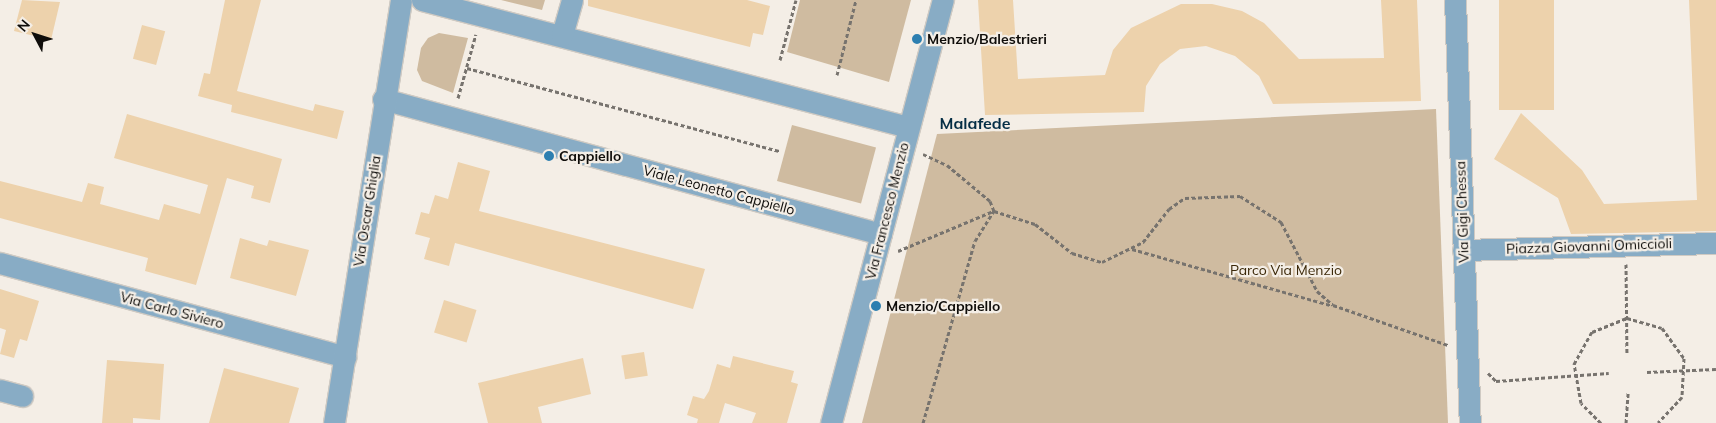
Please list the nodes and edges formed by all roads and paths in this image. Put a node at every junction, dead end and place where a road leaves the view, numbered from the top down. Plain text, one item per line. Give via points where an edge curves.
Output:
1 (401, 0) edge
2 (422, 0) edge
3 (572, 0) edge
4 (796, 0) edge
5 (856, 0) edge
6 (942, 0) edge
7 (1455, 0) edge
8 (482, 15) junction
9 (562, 35) junction
10 (780, 60) dead end
11 (467, 68) junction
12 (836, 75) dead end
13 (383, 99) junction
14 (453, 118) junction
15 (906, 136) junction
16 (780, 151) dead end
17 (994, 211) junction
18 (881, 234) junction
19 (1716, 243) edge
20 (1626, 244) junction
21 (1132, 249) junction
22 (1463, 250) junction
23 (874, 261) junction
24 (0, 263) edge
25 (1333, 305) junction
26 (1627, 318) junction
27 (1467, 351) junction
28 (1627, 354) dead end
29 (345, 357) junction
30 (1716, 369) edge
31 (1686, 370) junction
32 (1647, 372) dead end
33 (1609, 373) dead end
34 (1573, 377) junction
35 (0, 390) edge
36 (1628, 392) dead end
37 (22, 396) dead end
38 (334, 423) edge
39 (831, 423) edge
40 (923, 423) edge
41 (1470, 423) edge
42 (1601, 423) edge
43 (1626, 423) edge
44 (1658, 423) edge

1 - 13 street, Via Oscar Ghiglia
2 - 8 street
3 - 9 street
4 - 10 path
5 - 12 path
6 - 15 street, Via Francesco Menzio
7 - 22 street, Via Gigi Chessa
8 - 9 street
8 - 11 path
9 - 15 street
11 - 14 path
11 - 16 path
13 - 14 street, Viale Leonetto Cappiello
13 - 29 street, Via Oscar Ghiglia
14 - 18 street, Viale Leonetto Cappiello
15 - 17 path via 990,201
15 - 18 street, Via Francesco Menzio
17 - 21 path via 1036,224 1072,253 1102,262
17 - 23 path
17 - 40 path via 975,241
18 - 23 street, Via Francesco Menzio
19 - 20 street, Piazza Giovanni Omiccioli
20 - 22 street, Piazza Giovanni Omiccioli
20 - 26 path
21 - 25 path
21 - 25 path via 1186,198 1240,196 1282,222 1318,291
22 - 27 street, Via Gigi Chessa
23 - 39 street, Via Francesco Menzio
24 - 29 street, Via Carlo Siviero
25 - 27 path
26 - 28 path
26 - 31 path via 1662,328 1679,346
26 - 34 path via 1592,332 1578,352
27 - 34 path via 1496,381
27 - 41 street, Via Gigi Chessa
29 - 38 street, Via Oscar Ghiglia
30 - 31 path
31 - 32 path
31 - 44 path via 1682,397
33 - 34 path
34 - 42 path via 1581,403
35 - 37 street
36 - 43 path

